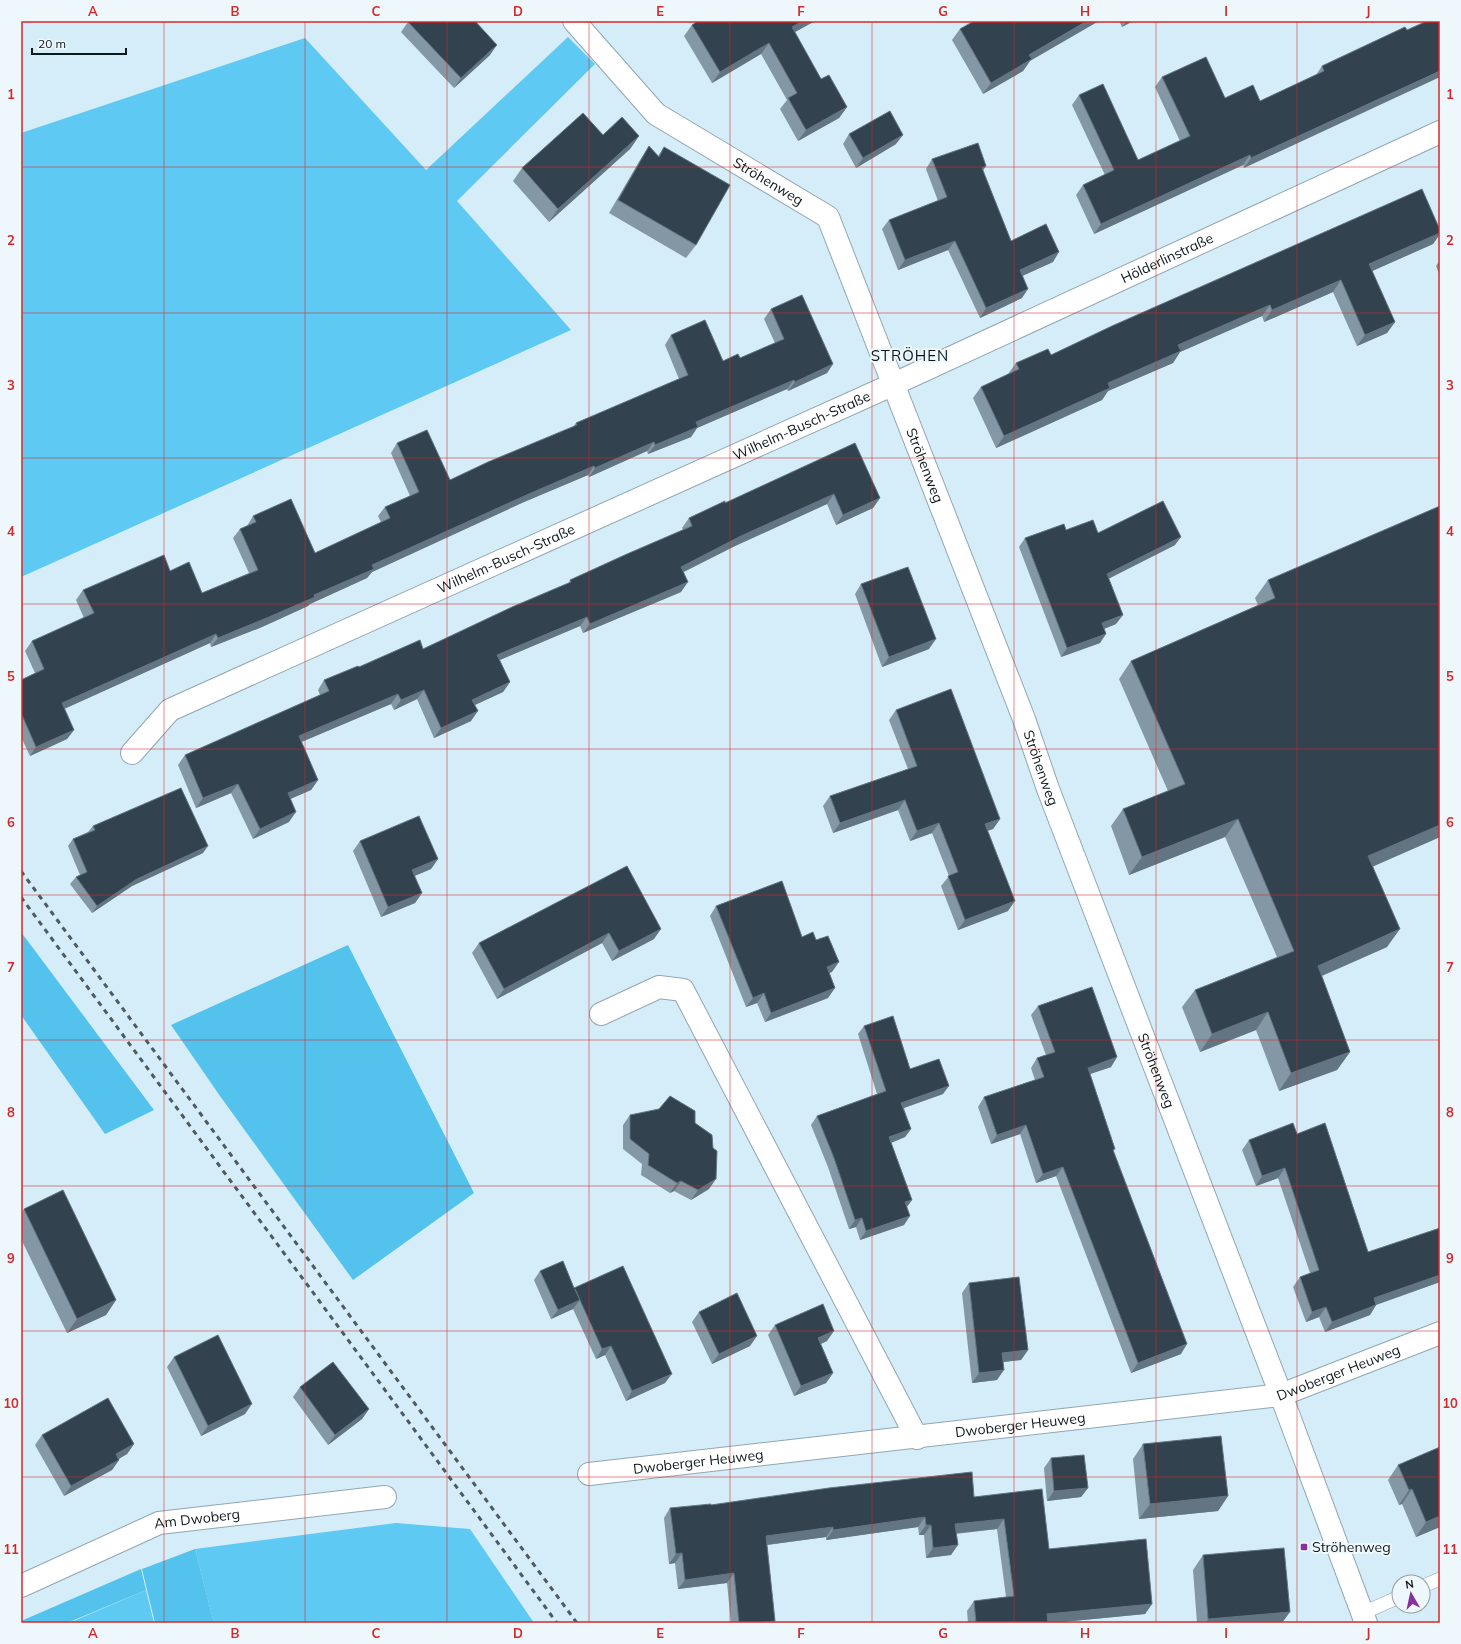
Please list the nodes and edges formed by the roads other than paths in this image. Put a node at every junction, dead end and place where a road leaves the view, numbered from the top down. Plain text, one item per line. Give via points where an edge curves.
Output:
1 (583, 23) edge
2 (1440, 132) edge
3 (894, 384) junction
4 (132, 753) dead end
5 (601, 1014) dead end
6 (1440, 1333) edge
7 (1281, 1395) junction
8 (916, 1438) junction
9 (589, 1474) dead end
10 (386, 1497) dead end
11 (21, 1586) edge
12 (1391, 1602) edge
13 (1364, 1618) edge

1 - 3 street, Ströhenweg via 656,114 828,217
2 - 3 street, Hölderlinstraße
3 - 4 street, Wilhelm-Busch-Straße via 170,710
3 - 7 street, Ströhenweg
5 - 8 street via 658,987 683,990
6 - 7 street, Dwoberger Heuweg
7 - 8 street, Dwoberger Heuweg
7 - 13 street, Ströhenweg
8 - 9 street, Dwoberger Heuweg
10 - 11 street, Am Dwoberg via 159,1523
12 - 13 lane

